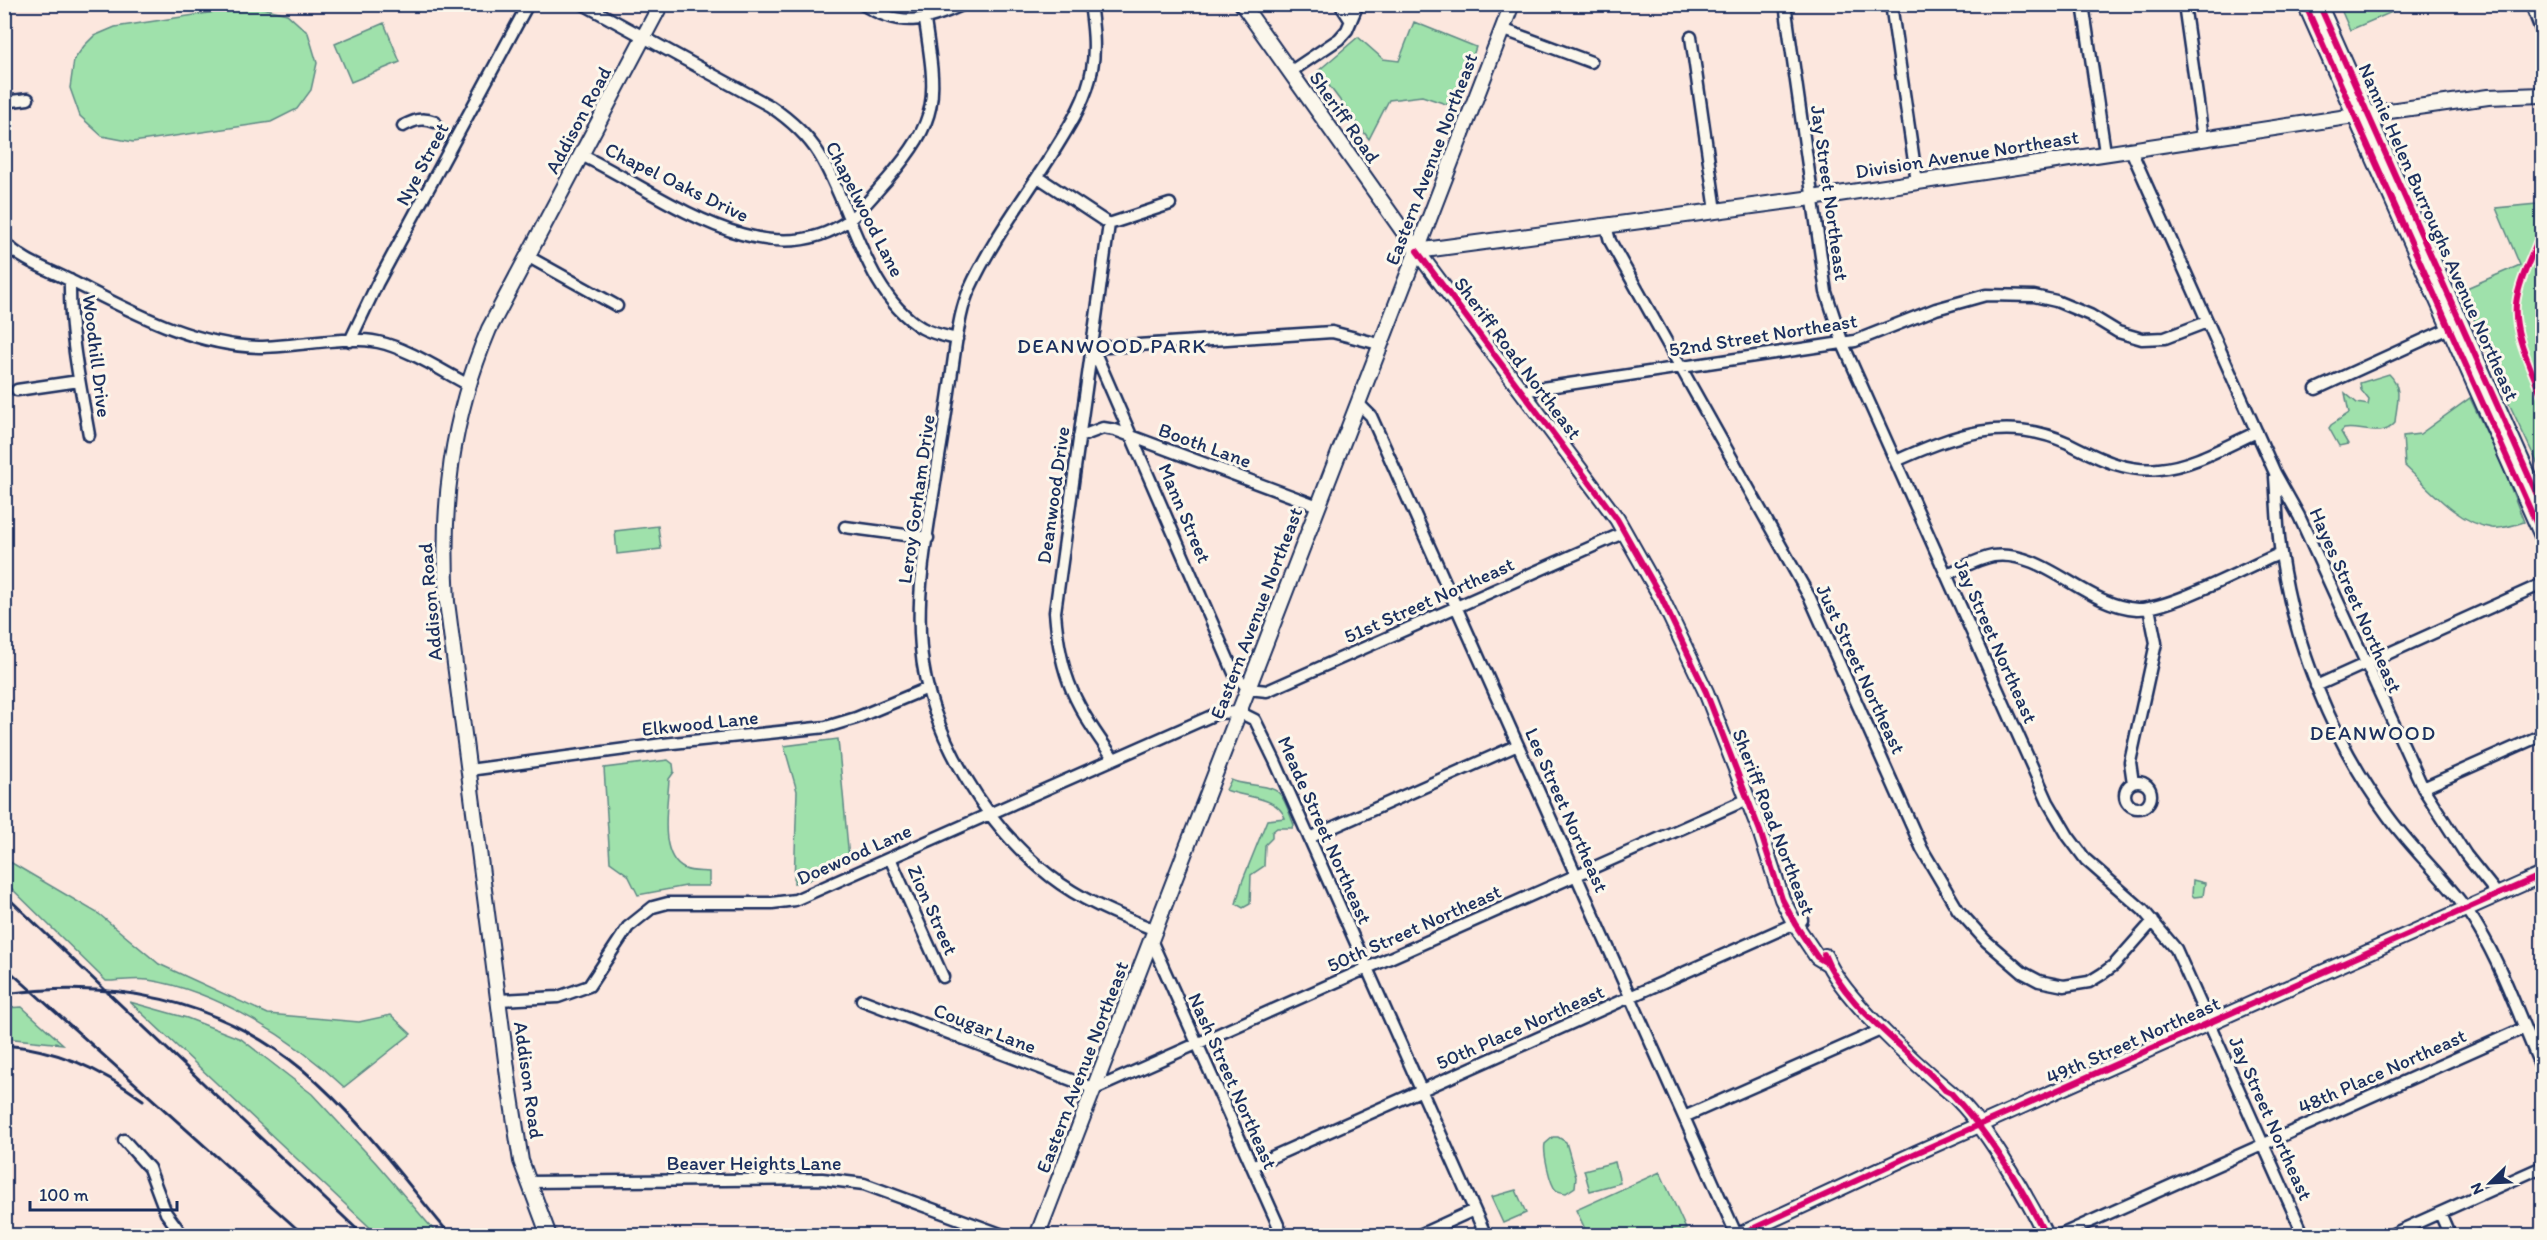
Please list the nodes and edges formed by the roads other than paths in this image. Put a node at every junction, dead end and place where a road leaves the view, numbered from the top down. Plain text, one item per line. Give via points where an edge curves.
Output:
1 (528, 4) edge
2 (583, 4) edge
3 (661, 4) edge
4 (862, 4) edge
5 (964, 4) edge
6 (1090, 4) edge
7 (1242, 4) edge
8 (1340, 4) edge
9 (1358, 4) edge
10 (1512, 4) edge
11 (1785, 4) edge
12 (1891, 4) edge
13 (2084, 4) edge
14 (2184, 4) edge
15 (2306, 4) edge
16 (2319, 4) edge
17 (2531, 4) edge
18 (925, 21) junction
19 (1351, 21) junction
20 (1502, 29) junction
21 (2542, 32) edge
22 (1691, 37) dead end
23 (644, 39) junction
24 (1591, 62) dead end
25 (1290, 72) junction
26 (2542, 88) edge
27 (2542, 95) edge
28 (2523, 96) junction
29 (28, 99) dead end
30 (4, 102) edge
31 (2369, 114) junction
32 (2354, 116) junction
33 (435, 122) dead end
34 (403, 126) dead end
35 (2202, 138) junction
36 (2130, 148) junction
37 (2105, 152) junction
38 (581, 155) junction
39 (1038, 177) junction
40 (1917, 182) junction
41 (2387, 190) junction
42 (1812, 198) junction
43 (1170, 204) dead end
44 (1716, 212) junction
45 (850, 220) junction
46 (1109, 224) junction
47 (1606, 226) junction
48 (2420, 229) junction
49 (4, 242) edge
50 (1417, 251) junction
51 (527, 256) junction
52 (2417, 257) junction
53 (70, 280) junction
54 (2444, 282) junction
55 (617, 306) dead end
56 (2207, 322) junction
57 (2456, 325) junction
58 (957, 339) junction
59 (350, 341) junction
60 (1379, 344) junction
61 (1844, 344) junction
62 (1093, 348) junction
63 (1680, 367) junction
64 (79, 381) junction
65 (469, 385) junction
66 (2316, 389) dead end
67 (17, 390) dead end
68 (1522, 391) junction
69 (1358, 403) junction
70 (2257, 432) junction
71 (89, 435) dead end
72 (1079, 436) junction
73 (1133, 438) junction
74 (1896, 461) junction
75 (2275, 473) junction
76 (1318, 506) junction
77 (2542, 506) edge
78 (845, 527) dead end
79 (1623, 532) junction
80 (2542, 536) edge
81 (928, 538) junction
82 (2281, 553) junction
83 (1947, 574) junction
84 (2542, 584) edge
85 (1456, 607) junction
86 (2149, 608) junction
87 (2366, 663) junction
88 (2316, 686) junction
89 (928, 688) junction
90 (1248, 689) junction
91 (1239, 712) junction
92 (2542, 735) edge
93 (1518, 745) junction
94 (1114, 759) junction
95 (469, 770) junction
96 (2133, 783) dead end
97 (2423, 788) junction
98 (1748, 800) junction
99 (989, 814) junction
100 (1309, 838) junction
101 (890, 858) junction
102 (2542, 875) edge
103 (1576, 876) junction
104 (2498, 895) junction
105 (2466, 910) junction
106 (2153, 921) junction
107 (1798, 922) junction
108 (1153, 935) junction
109 (1367, 968) junction
110 (943, 977) dead end
111 (1630, 997) junction
112 (499, 1000) junction
113 (862, 1000) dead end
114 (2210, 1024) junction
115 (2524, 1028) junction
116 (1883, 1029) junction
117 (1197, 1044) junction
118 (2542, 1069) edge
119 (1095, 1089) junction
120 (1421, 1090) junction
121 (1684, 1117) junction
122 (1975, 1127) junction
123 (124, 1140) dead end
124 (2263, 1144) junction
125 (1252, 1166) junction
126 (2542, 1167) edge
127 (528, 1182) junction
128 (1474, 1210) junction
129 (2440, 1213) junction
130 (183, 1236) edge
131 (549, 1236) edge
132 (1006, 1236) edge
133 (1037, 1236) edge
134 (1283, 1236) edge
135 (1417, 1236) edge
136 (1486, 1236) edge
137 (1737, 1236) edge
138 (2037, 1236) edge
139 (2046, 1236) edge
140 (2058, 1236) edge
141 (2304, 1236) edge
142 (2388, 1236) edge
143 (2450, 1236) edge

1 - 59 street, Nye Street
2 - 23 street, Chapelwood Lane
3 - 23 main road, Addison Road
4 - 18 street via 889,17
5 - 18 street
6 - 39 street, Leroy Gorham Drive via 1093,58 1087,87 1075,116
7 - 25 main road, Sheriff Road
8 - 19 street
9 - 19 street
10 - 20 main road, Eastern Avenue Northeast
11 - 42 street, Jay Street Northeast
12 - 40 street
13 - 37 street
14 - 35 street
15 - 32 main road, Nannie Helen Burroughs Avenue Northeast
16 - 31 main road, Nannie Helen Burroughs Avenue Northeast
17 - 21 street
18 - 45 street, Chapel Oaks Drive via 933,97 923,132 910,153
19 - 25 street via 1339,39
20 - 24 street
20 - 50 main road, Eastern Avenue Northeast
22 - 44 street
23 - 38 main road, Addison Road
23 - 45 street, Chapelwood Lane via 788,118 819,154
25 - 50 main road, Sheriff Road
26 - 28 main road, Division Avenue Northeast
27 - 28 main road, Division Avenue Northeast
28 - 31 main road, Division Avenue Northeast via 2488,97
29 - 30 street
31 - 32 main road, Division Avenue Northeast
31 - 48 main road, Nannie Helen Burroughs Avenue Northeast
32 - 35 main road, Division Avenue Northeast
32 - 41 main road, Nannie Helen Burroughs Avenue Northeast
33 - 34 street via 425,118
35 - 36 main road, Division Avenue Northeast
36 - 37 main road, Division Avenue Northeast
36 - 56 street, Hayes Street Northeast
37 - 40 main road, Division Avenue Northeast
38 - 45 street, Chapel Oaks Drive via 695,215 749,237 799,241
38 - 51 main road, Addison Road
39 - 46 street
39 - 58 street, Leroy Gorham Drive via 969,289
40 - 42 main road, Division Avenue Northeast
41 - 48 main road via 2411,228
41 - 52 main road, Nannie Helen Burroughs Avenue Northeast
42 - 44 main road, Division Avenue Northeast
42 - 61 street, Jay Street Northeast via 1826,292
43 - 46 street
44 - 47 main road, Division Avenue Northeast
45 - 58 street, Chapelwood Lane via 878,280 894,302 920,327
46 - 62 street, Deanwood Drive
47 - 50 main road, Division Avenue Northeast
47 - 63 street, Just Street Northeast via 1610,241
48 - 54 main road, Nannie Helen Burroughs Avenue Northeast
49 - 53 street via 34,264
50 - 60 main road, Eastern Avenue Northeast
50 - 68 main road, Sheriff Road Northeast
51 - 55 street
51 - 65 main road, Addison Road via 489,329
52 - 54 main road via 2425,258 2435,276
52 - 57 main road, Nannie Helen Burroughs Avenue Northeast
53 - 59 street via 144,318 210,340 258,346
53 - 64 street, Woodhill Drive
54 - 57 main road, Nannie Helen Burroughs Avenue Northeast
56 - 61 street, 52nd Street Northeast via 2165,338 2142,339 2118,332 2056,301 2034,296 1986,295 1956,302
56 - 70 street, Hayes Street Northeast
57 - 66 street
57 - 77 main road, Nannie Helen Burroughs Avenue Northeast
57 - 80 main road, Nannie Helen Burroughs Avenue Northeast
58 - 81 street, Leroy Gorham Drive
59 - 65 street via 390,345
60 - 62 street via 1332,332
60 - 69 main road, Eastern Avenue Northeast
61 - 63 street, 52nd Street Northeast
61 - 74 street, Jay Street Northeast
62 - 72 street, Deanwood Drive
62 - 73 street, Mann Street
63 - 68 street, 52nd Street Northeast
63 - 106 street, Just Street Northeast via 1810,598 1922,849 1958,910 2022,972 2039,981 2064,986 2102,974
64 - 67 street
64 - 71 street, Woodhill Drive
65 - 95 main road, Addison Road via 454,448 444,527 447,602
68 - 79 main road, Sheriff Road Northeast via 1592,486 1613,525
69 - 76 main road, Eastern Avenue Northeast
69 - 85 street, Lee Street Northeast via 1371,416
70 - 74 street via 2193,461 2158,470 2115,465 2052,437 2005,430 1963,434
70 - 75 street, Hayes Street Northeast
72 - 73 street, Booth Lane via 1103,428
72 - 94 street, Deanwood Drive via 1058,582 1057,638 1070,689 1083,717
73 - 76 street, Booth Lane
73 - 90 street, Mann Street via 1234,673
74 - 83 street, Jay Street Northeast
75 - 82 street, Hayes Street Northeast
75 - 87 street, Hayes Street Northeast via 2299,516
76 - 90 main road, Eastern Avenue Northeast
78 - 81 street
79 - 85 street, 51st Street Northeast
79 - 98 main road, Sheriff Road Northeast via 1689,654
81 - 89 street, Leroy Gorham Drive via 920,612
82 - 86 street via 2169,603
82 - 88 street, Hayes Street Northeast via 2296,624
83 - 86 street via 1983,558 2013,556 2106,602
83 - 106 street, Jay Street Northeast via 2059,821 2086,860
84 - 87 street
85 - 90 street, 51st Street Northeast via 1267,691
85 - 93 street, Lee Street Northeast
86 - 96 street via 2156,643 2130,762
87 - 88 street
87 - 97 street, Hayes Street Northeast
88 - 105 street, Hayes Street Northeast via 2366,783
89 - 95 street, Elkwood Lane via 826,727
89 - 99 street, Leroy Gorham Drive via 955,758
90 - 91 main road, Eastern Avenue Northeast
91 - 94 street, Doewood Lane via 1218,713
91 - 100 street, Meade Street Northeast via 1256,720
91 - 108 main road, Eastern Avenue Northeast
92 - 97 street
93 - 100 street
93 - 103 street, Lee Street Northeast
94 - 99 street, Doewood Lane
95 - 112 main road, Addison Road
97 - 104 street, Hayes Street Northeast via 2466,855
98 - 103 street, 50th Street Northeast
98 - 107 main road, Sheriff Road Northeast via 1777,887
99 - 101 street, Doewood Lane
99 - 108 street, Leroy Gorham Drive via 1051,877
100 - 109 street, Meade Street Northeast
101 - 110 street, Zion Street
101 - 112 street, Doewood Lane via 795,900 668,903 653,907 628,927 589,986 558,997
102 - 104 main road, 49th Street Northeast
103 - 109 street, 50th Street Northeast
103 - 111 street, Lee Street Northeast
104 - 105 main road, 49th Street Northeast
105 - 114 main road, 49th Street Northeast
105 - 115 street, Hayes Street Northeast via 2483,936
106 - 114 street, Jay Street Northeast via 2179,955
107 - 111 street, 50th Place Northeast
107 - 116 main road, Sheriff Road Northeast via 1817,957 1827,963
108 - 117 street, Nash Street Northeast
108 - 119 main road, Eastern Avenue Northeast
109 - 117 street, 50th Street Northeast
109 - 120 street, Meade Street Northeast
111 - 120 street, 50th Place Northeast
111 - 121 street, Lee Street Northeast
112 - 127 main road, Addison Road via 516,1139
113 - 119 street, Cougar Lane
114 - 122 main road, 49th Street Northeast
114 - 124 street, Jay Street Northeast
115 - 118 street, Hayes Street Northeast
115 - 124 street, 48th Place Northeast
116 - 121 street
116 - 122 main road, Sheriff Road Northeast via 1945,1090
117 - 119 street, 50th Street Northeast
117 - 125 street, Nash Street Northeast
119 - 133 main road, Eastern Avenue Northeast
120 - 125 street, 50th Place Northeast
120 - 128 street, Meade Street Northeast
121 - 137 street, Lee Street Northeast
122 - 137 main road, 49th Street Northeast
122 - 138 main road, Sheriff Road Northeast
122 - 139 main road, Sheriff Road Northeast via 2014,1179
123 - 130 street via 149,1168 166,1213
124 - 140 street, 48th Place Northeast
124 - 141 street, Jay Street Northeast
125 - 134 street, Nash Street Northeast
126 - 129 street
127 - 131 main road, Addison Road
127 - 132 street, Beaver Heights Lane via 849,1181
128 - 135 street
128 - 136 street, Meade Street Northeast
129 - 142 street
129 - 143 street

